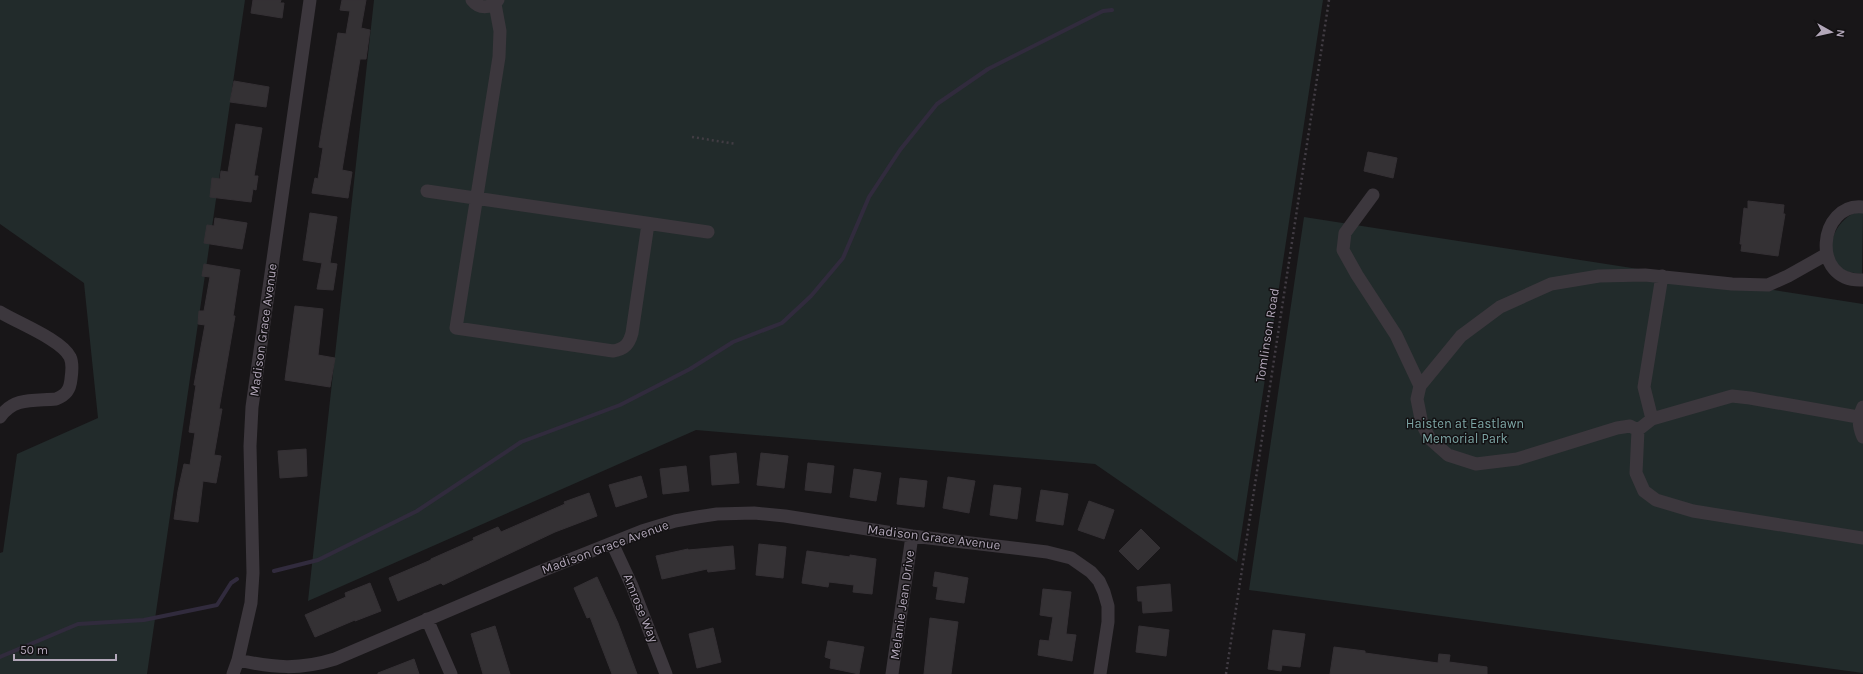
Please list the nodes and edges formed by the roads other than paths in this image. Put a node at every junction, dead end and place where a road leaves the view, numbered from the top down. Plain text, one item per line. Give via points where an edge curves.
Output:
1 (310, 0) edge
2 (472, 0) edge
3 (496, 2) edge
4 (426, 191) dead end
5 (1373, 195) dead end
6 (476, 198) junction
7 (1863, 206) edge
8 (648, 224) junction
9 (708, 232) dead end
10 (1826, 254) junction
11 (1662, 276) junction
12 (1863, 280) edge
13 (0, 312) edge
14 (1420, 386) junction
15 (1861, 412) edge
16 (0, 417) edge
17 (1652, 419) junction
18 (1638, 430) junction
19 (1863, 437) edge
20 (912, 536) junction
21 (1863, 538) edge
22 (612, 543) junction
23 (427, 619) junction
24 (238, 660) junction
25 (233, 674) edge
26 (451, 674) edge
27 (666, 674) edge
28 (892, 674) edge
29 (1100, 674) edge

1 - 24 street, Madison Grace Avenue via 252,407 250,446 253,573 251,603
2 - 3 street via 481,7
3 - 6 street via 500,42
4 - 6 street
5 - 14 street via 1345,233 1343,250 1396,335
6 - 8 street
6 - 8 street via 456,328 613,351 624,348 632,333
7 - 10 street via 1849,209 1837,217 1826,240
8 - 9 street
10 - 11 street via 1768,285 1732,284
10 - 12 street via 1834,270 1844,278
11 - 14 street via 1599,276 1551,284 1500,307 1462,336
11 - 17 street via 1644,387
13 - 16 street via 65,349 71,359 72,370 71,384 62,397 14,403
14 - 18 street via 1418,399 1422,424 1430,439 1448,455 1476,464 1517,459 1617,428 1630,426
15 - 17 street via 1732,396
15 - 19 street via 1859,428
17 - 18 street
18 - 21 street via 1636,473 1644,491 1656,500 1693,511
20 - 22 street, Madison Grace Avenue via 785,516 737,513 675,521
20 - 28 street, Melanie Jean Drive
20 - 29 street, Madison Grace Avenue via 1047,552 1071,558 1082,564 1099,581 1108,606
22 - 23 street, Madison Grace Avenue
22 - 27 street, Amrose Way
23 - 24 street, Madison Grace Avenue via 318,664 278,667
23 - 26 street
24 - 25 street, Madison Grace Avenue

